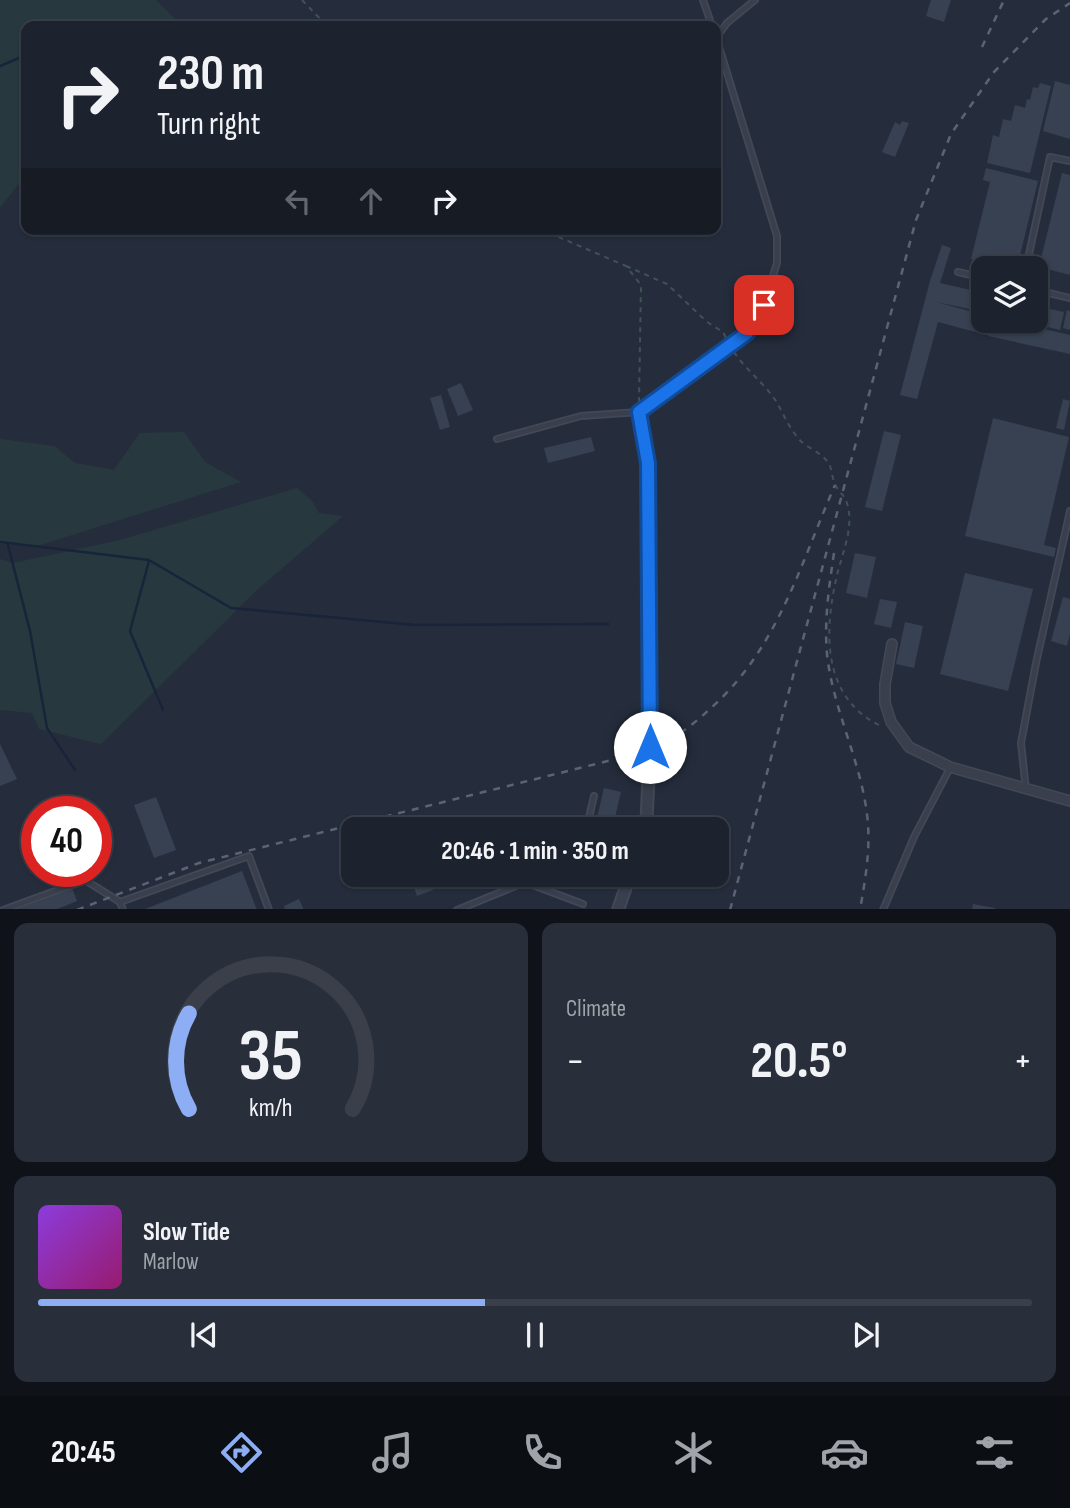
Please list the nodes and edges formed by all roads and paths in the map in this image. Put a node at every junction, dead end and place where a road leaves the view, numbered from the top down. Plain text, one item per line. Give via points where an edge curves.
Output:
1 (302, 0) edge
2 (703, 0) edge
3 (755, 0) edge
4 (322, 21) edge
5 (710, 21) edge
6 (721, 31) edge
7 (721, 53) edge
8 (1070, 161) edge
9 (554, 235) edge
10 (1029, 256) edge
11 (626, 265) junction
12 (958, 272) dead end
13 (971, 275) edge
14 (1048, 293) edge
15 (1070, 298) edge
16 (730, 345) junction
17 (639, 412) junction
18 (497, 439) dead end
19 (1070, 511) edge
20 (892, 645) dead end
21 (898, 734) junction
22 (950, 767) junction
23 (1026, 791) junction
24 (594, 796) dead end
25 (1070, 802) edge
26 (589, 817) edge
27 (647, 817) edge
28 (515, 887) edge
29 (537, 887) edge
30 (626, 887) edge
31 (120, 902) junction
32 (583, 904) dead end
33 (3, 909) edge
34 (122, 909) edge
35 (270, 909) edge
36 (457, 909) edge
37 (618, 909) edge
38 (883, 909) edge

1 - 4 path
2 - 5 lane
3 - 6 lane
7 - 16 lane via 777,236 777,263 764,305 747,333
8 - 10 lane via 1050,157
9 - 11 path
11 - 16 path via 667,284 723,332
11 - 17 path via 640,285
12 - 13 lane
14 - 15 lane
16 - 17 lane
16 - 21 path via 775,400 799,440 826,460 847,501 851,520 832,597 830,625 835,677 841,691 870,721
17 - 18 lane via 581,416
17 - 27 street via 648,463
19 - 23 lane via 1021,743
20 - 21 street via 885,703
21 - 22 street via 909,747
22 - 23 street
22 - 38 lane
23 - 25 street
24 - 26 lane
28 - 36 lane
29 - 32 lane
30 - 37 street
31 - 33 lane via 85,880
31 - 34 lane
31 - 35 lane via 249,856

